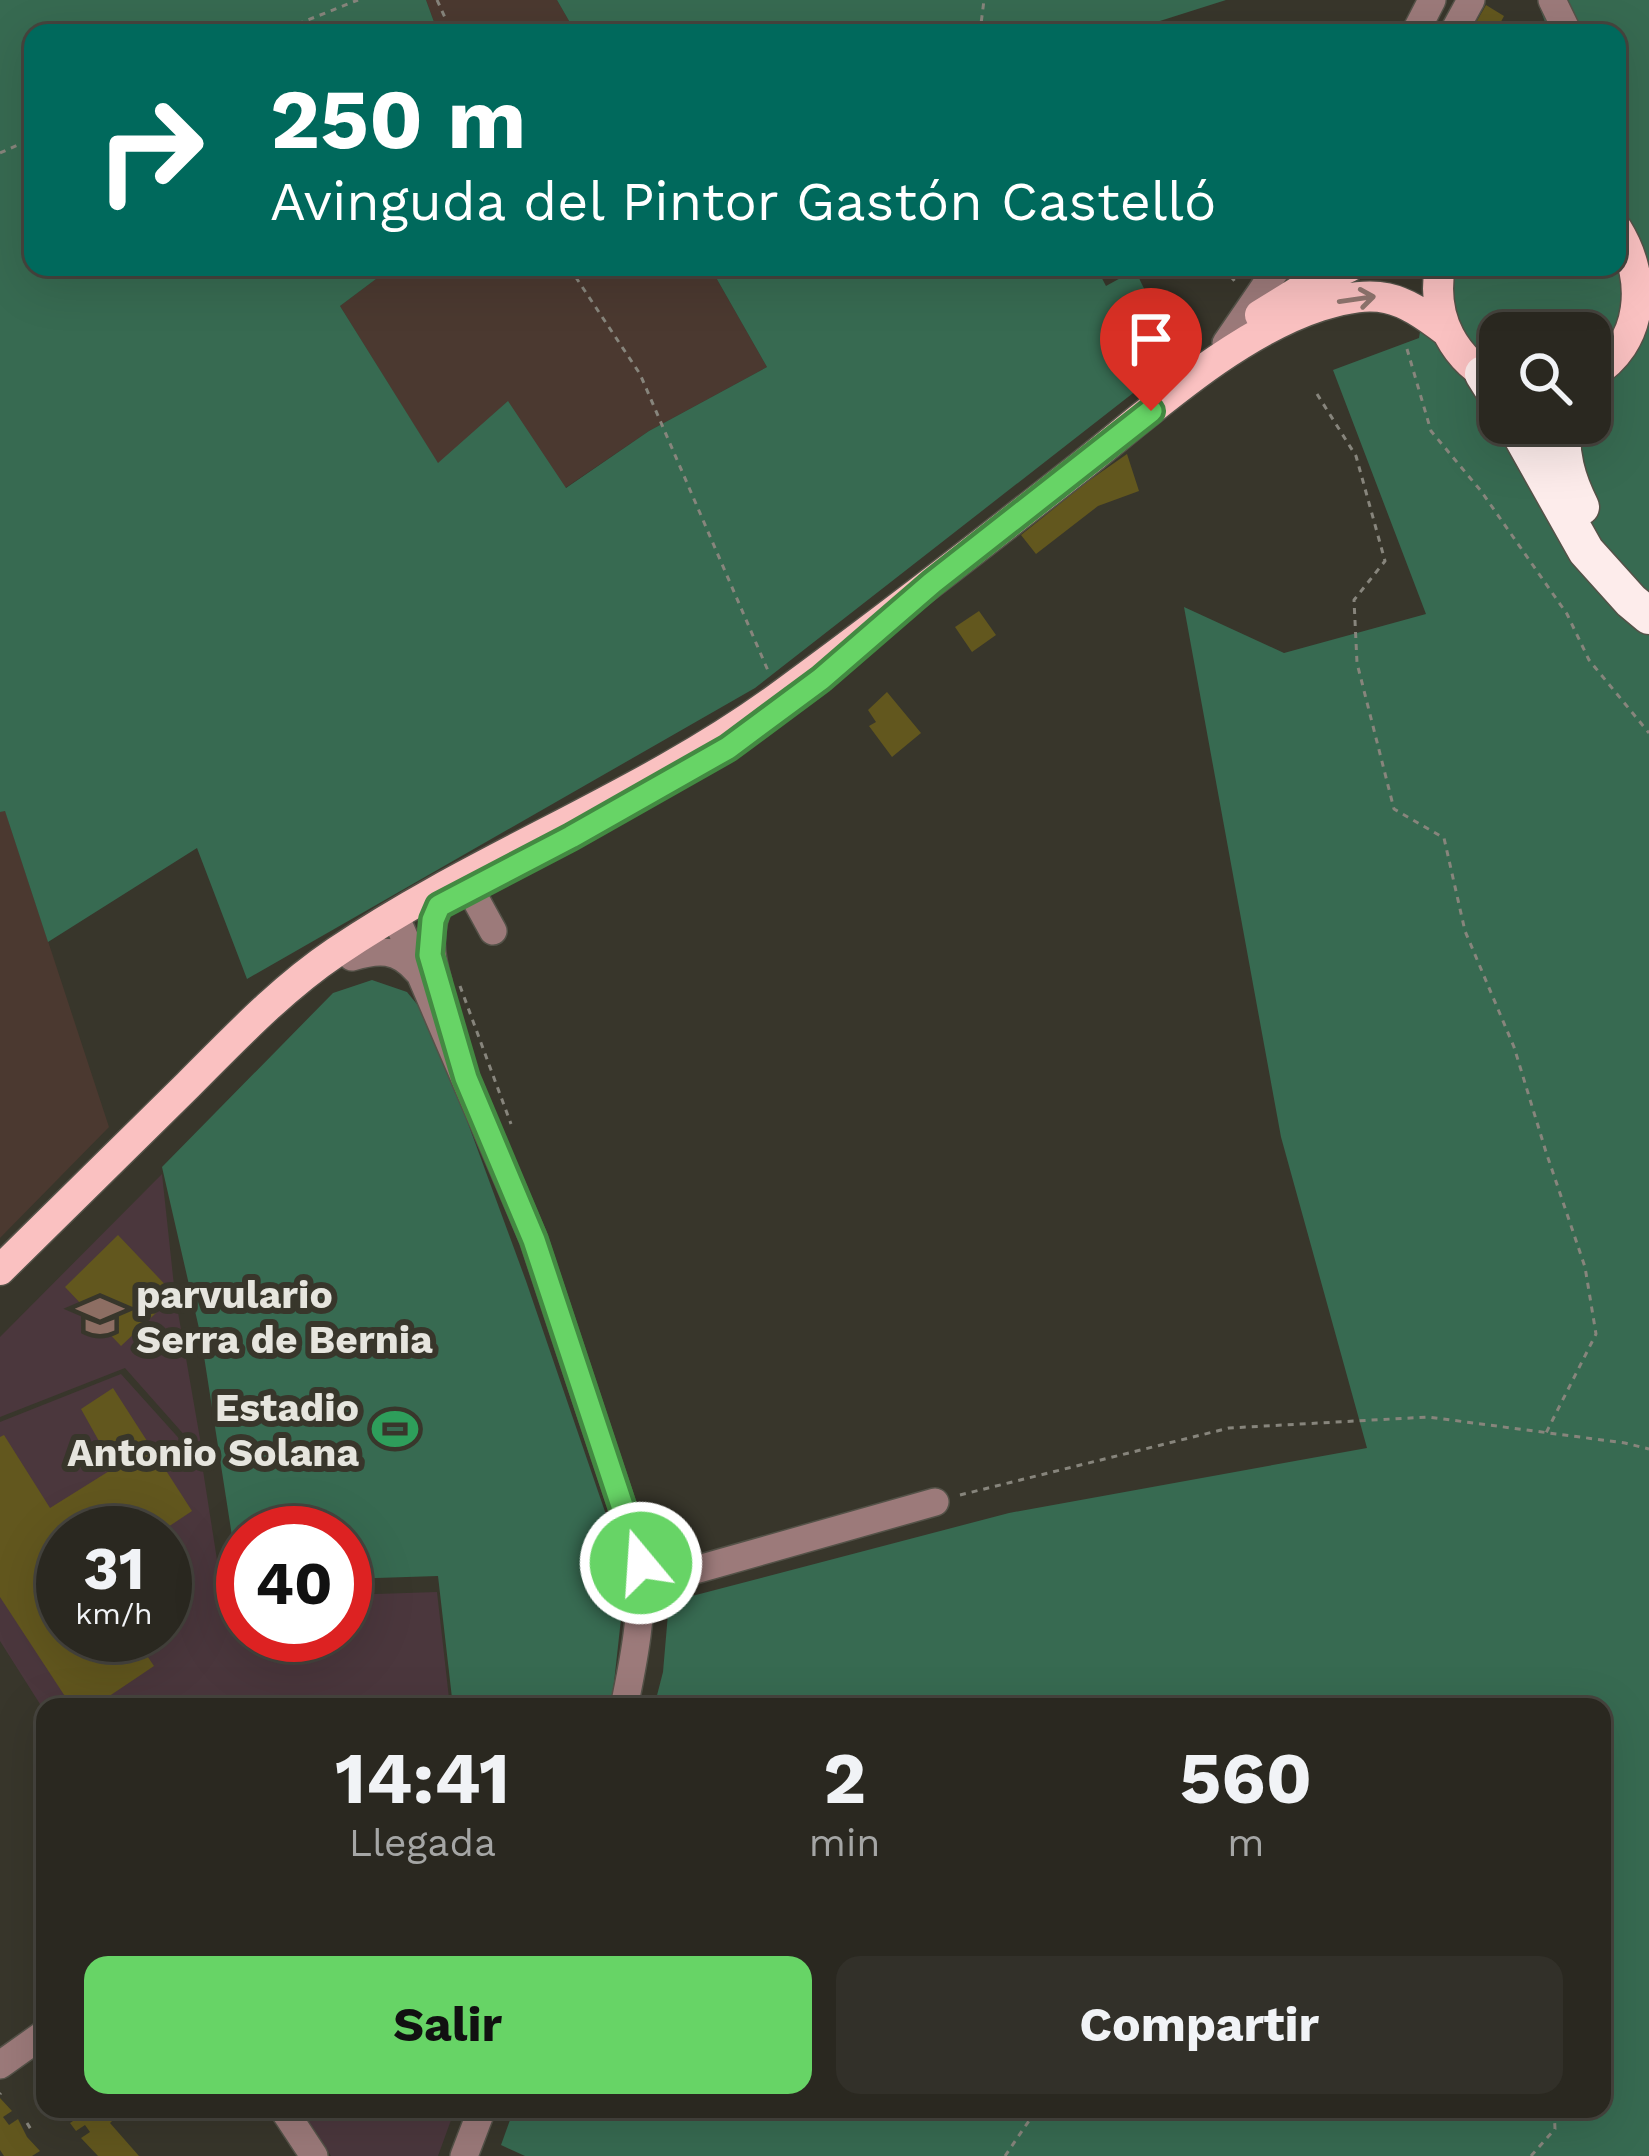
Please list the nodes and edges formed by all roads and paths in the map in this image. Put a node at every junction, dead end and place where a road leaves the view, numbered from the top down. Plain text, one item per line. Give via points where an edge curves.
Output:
1 (358, 0) edge
2 (297, 24) edge
3 (1626, 244) edge
4 (1642, 270) edge
5 (575, 276) edge
6 (1272, 276) edge
7 (1327, 276) edge
8 (1439, 276) edge
9 (1446, 331) junction
10 (1649, 337) edge
11 (1407, 349) dead end
12 (1219, 352) junction
13 (1616, 354) junction
14 (1611, 358) edge
15 (1479, 372) edge
16 (1317, 394) dead end
17 (1526, 444) edge
18 (1561, 444) edge
19 (932, 583) junction
20 (1649, 601) edge
21 (1649, 616) edge
22 (779, 697) junction
23 (1649, 733) edge
24 (449, 895) junction
25 (400, 927) junction
26 (493, 931) dead end
27 (352, 957) junction
28 (423, 979) junction
29 (466, 1078) junction
30 (0, 1270) edge
31 (0, 1286) edge
32 (1546, 1432) junction
33 (1649, 1449) edge
34 (935, 1502) joint
35 (642, 1586) junction
36 (626, 1698) edge
37 (36, 2039) edge
38 (0, 2065) edge
39 (289, 2118) edge
40 (479, 2118) edge
41 (1031, 2118) edge
42 (1554, 2118) edge
43 (27, 2123) dead end
44 (32, 2131) dead end
45 (314, 2156) edge
46 (464, 2156) edge
47 (1005, 2156) edge
48 (1531, 2156) edge

1 - 2 path
3 - 4 main road
4 - 13 main road via 1636,312
5 - 22 path via 640,374
6 - 12 street
7 - 12 main road via 1276,304
8 - 9 main road
12 -> 9 main road via 1297,315 1376,296 1415,307
9 - 15 main road
10 - 13 main road
11 - 23 path via 1431,430 1568,614 1589,660
12 - 19 main road
13 - 14 main road
16 - 32 path via 1356,456 1385,561 1354,600 1357,663 1394,809 1444,838 1466,931 1514,1047 1585,1267 1596,1334
17 - 21 highway via 1586,550
18 - 20 highway via 1576,498 1611,560
19 - 22 main road
19 - 24 main road via 728,748
22 - 24 main road
24 - 25 main road
24 - 26 street
24 - 29 street via 433,920 430,955
24 - 30 main road via 411,904 316,966
25 - 27 main road
25 - 28 street
27 - 28 street via 395,953
27 - 31 main road via 242,1048
28 - 29 street
29 - 35 street via 534,1240 634,1540
32 - 33 path
32 - 34 path via 1428,1417 1229,1428
34 - 35 street
35 - 36 street
37 - 38 street
39 - 45 street
40 - 46 street
41 - 47 path
42 - 48 path via 1555,2129
43 - 44 path

